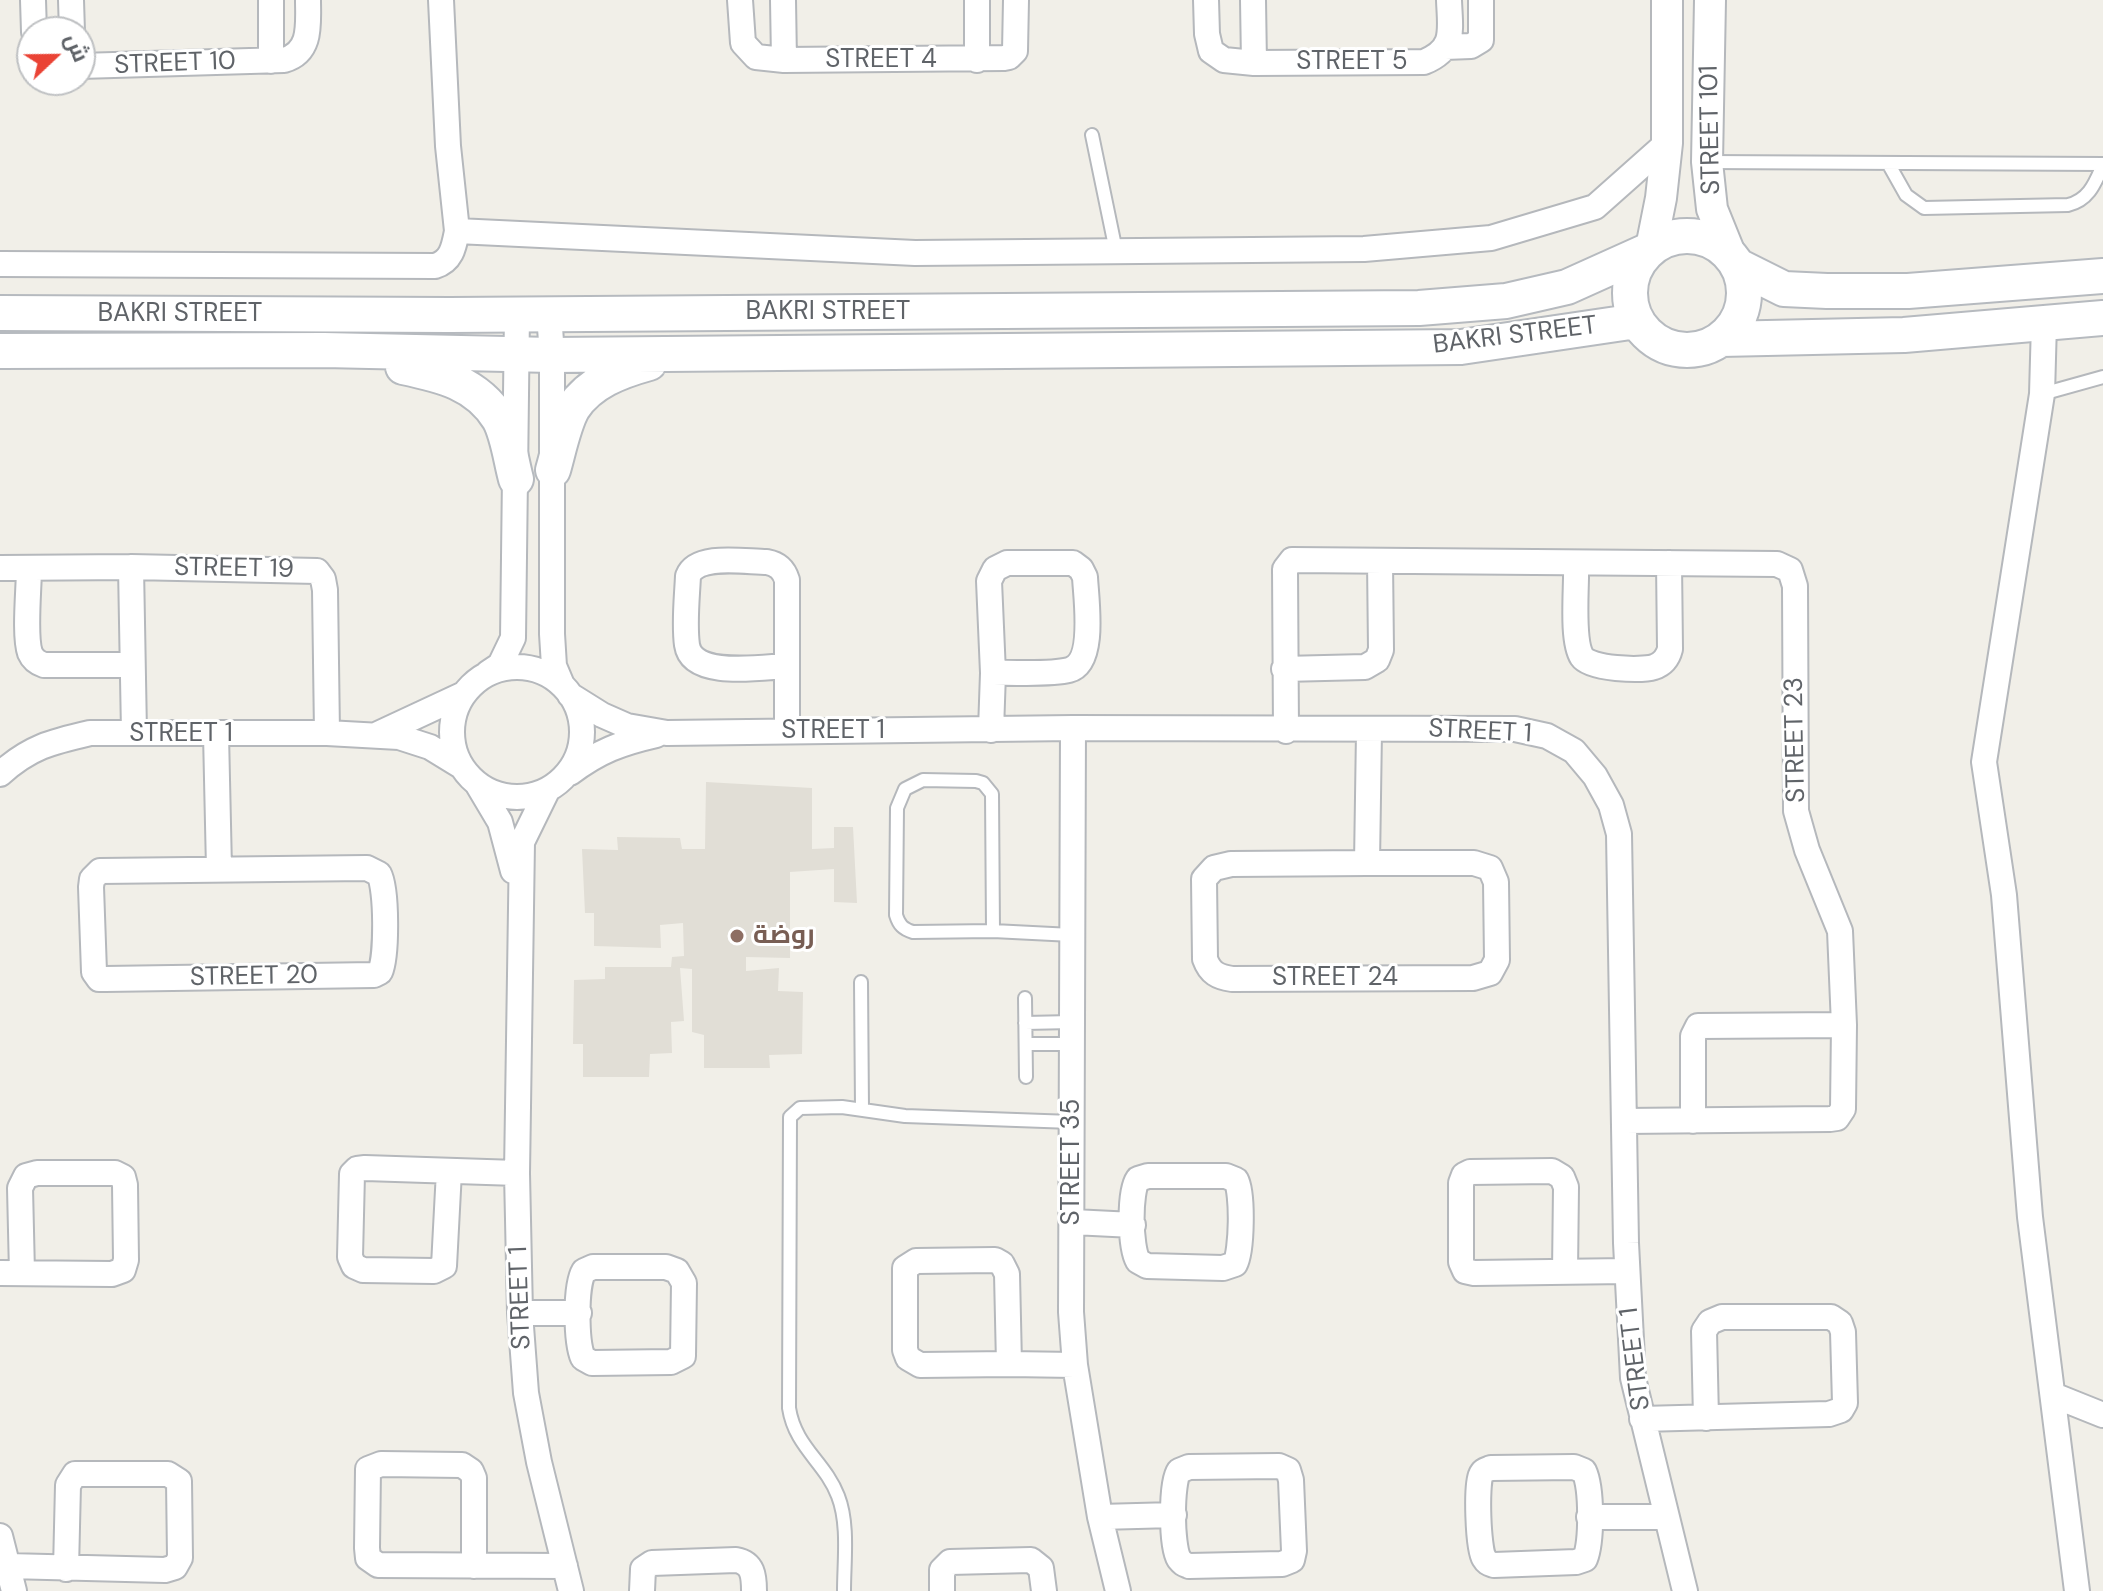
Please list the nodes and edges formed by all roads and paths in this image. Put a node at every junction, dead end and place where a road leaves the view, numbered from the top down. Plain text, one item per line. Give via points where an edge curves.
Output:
1 (271, 0) edge
2 (308, 0) edge
3 (441, 0) edge
4 (740, 0) edge
5 (783, 0) edge
6 (977, 0) edge
7 (1016, 0) edge
8 (1206, 0) edge
9 (1253, 0) edge
10 (1449, 0) edge
11 (1481, 0) edge
12 (1667, 0) edge
13 (1710, 0) edge
14 (1445, 47) junction
15 (784, 60) junction
16 (977, 60) junction
17 (271, 61) junction
18 (1254, 63) junction
19 (96, 66) edge
20 (1092, 135) dead end
21 (1667, 143) junction
22 (1707, 162) junction
23 (1888, 163) junction
24 (2103, 164) edge
25 (457, 231) junction
26 (1649, 250) junction
27 (1116, 251) junction
28 (1734, 261) junction
29 (0, 264) edge
30 (2103, 276) edge
31 (0, 313) edge
32 (533, 314) junction
33 (2103, 318) edge
34 (1637, 321) junction
35 (2044, 323) junction
36 (1721, 339) junction
37 (324, 350) junction
38 (0, 351) edge
39 (517, 354) junction
40 (684, 354) junction
41 (552, 355) junction
42 (2103, 377) edge
43 (2042, 394) junction
44 (553, 470) junction
45 (516, 479) junction
46 (1380, 561) junction
47 (1669, 563) junction
48 (1576, 564) junction
49 (131, 567) junction
50 (0, 568) edge
51 (29, 568) junction
52 (132, 665) junction
53 (787, 666) junction
54 (1284, 669) junction
55 (993, 673) junction
56 (483, 676) junction
57 (566, 690) junction
58 (464, 694) junction
59 (1073, 728) junction
60 (991, 730) junction
61 (787, 731) junction
62 (1286, 731) junction
63 (1369, 731) junction
64 (134, 733) junction
65 (327, 733) junction
66 (667, 733) junction
67 (216, 734) junction
68 (372, 737) junction
69 (461, 766) junction
70 (0, 774) edge
71 (556, 784) junction
72 (478, 785) junction
73 (1367, 863) junction
74 (219, 869) junction
75 (520, 904) junction
76 (993, 931) junction
77 (1072, 935) junction
78 (861, 982) dead end
79 (1025, 998) dead end
80 (1025, 1023) junction
81 (1844, 1025) junction
82 (1072, 1033) junction
83 (1026, 1044) junction
84 (1026, 1077) dead end
85 (862, 1109) junction
86 (1625, 1121) junction
87 (1693, 1121) junction
88 (1072, 1122) junction
89 (449, 1171) junction
90 (517, 1173) junction
91 (1073, 1222) junction
92 (1133, 1225) junction
93 (1627, 1271) junction
94 (1565, 1272) junction
95 (11, 1273) edge
96 (520, 1313) junction
97 (579, 1313) junction
98 (1009, 1364) junction
99 (1075, 1365) junction
100 (2053, 1395) junction
101 (2103, 1415) edge
102 (1706, 1418) junction
103 (1642, 1419) junction
104 (1174, 1515) junction
105 (1100, 1517) junction
106 (1589, 1517) junction
107 (1665, 1517) junction
108 (0, 1536) edge
109 (8, 1566) junction
110 (474, 1566) junction
111 (565, 1566) junction
112 (66, 1569) junction
113 (14, 1591) edge
114 (571, 1591) edge
115 (642, 1591) edge
116 (754, 1591) edge
117 (844, 1591) edge
118 (942, 1591) edge
119 (1044, 1591) edge
120 (1118, 1591) edge
121 (1685, 1591) edge
122 (2077, 1591) edge

1 - 17 street, STREET 10
2 - 17 street, STREET 10 via 308,32 300,51
3 - 25 street
4 - 15 street, STREET 4 via 743,43 756,57
5 - 15 street
6 - 16 street
7 - 16 street, STREET 4 via 1013,55
8 - 18 street, STREET 5 via 1211,51 1224,60
9 - 18 street
10 - 14 street, STREET 5
11 - 14 street, STREET 5 via 1481,40
12 - 21 street, STREET 101
13 - 22 street, STREET 101
14 - 18 street, STREET 5 via 1424,62
15 - 16 street, STREET 4
17 - 19 street, STREET 10
20 - 27 lane
21 - 26 street, STREET 101
21 - 27 street via 1595,207 1491,238 1364,249
22 - 23 lane
22 - 28 street, STREET 101 via 1712,209
23 - 24 lane
23 - 24 lane via 1906,195 1924,208 2068,205 2089,193
25 - 27 street via 915,253
25 - 29 street via 453,250 435,266
26 - 28 main road via 1667,239 1690,235 1713,241
26 - 32 main road, BAKRI STREET via 1552,291 1506,301 1419,308
26 - 34 main road via 1630,283
28 - 30 main road via 1784,289 1827,291 1908,291
28 - 36 main road via 1743,278 1743,306
31 - 32 main road, BAKRI STREET
32 - 39 street
32 - 41 street
33 - 35 main road
34 - 36 main road via 1657,342 1675,350 1704,348
34 - 40 main road, BAKRI STREET via 1461,347
35 - 36 main road via 1904,335
35 - 43 street
37 - 38 main road, BAKRI STREET
37 - 39 main road, BAKRI STREET
37 - 45 main road via 446,376 477,392 500,420
39 - 41 main road, BAKRI STREET
39 - 45 street
40 - 41 main road, BAKRI STREET
40 - 44 main road via 624,370 596,384 572,409
41 - 44 street
42 - 43 lane
43 - 100 street via 1984,762 2004,895 2030,1217
44 - 57 street via 552,634 554,666
45 - 56 street via 513,638 500,665
46 - 48 street, STREET 23
46 - 54 street via 1377,660 1365,667
46 - 54 street, STREET 23 via 1288,564
47 - 48 street, STREET 23
47 - 48 street via 1670,649 1653,668 1595,667 1583,660 1577,643
47 - 81 street, STREET 23 via 1777,564 1794,576 1796,811 1840,931
49 - 51 street, STREET 19
49 - 52 street
49 - 65 street, STREET 19 via 317,571 325,590
50 - 51 street, STREET 19
51 - 52 street via 28,644 37,662
52 - 64 street
53 - 53 street via 787,580 781,568 767,562 710,561 691,569 687,646 694,659 710,668
53 - 61 street
54 - 62 street, STREET 23
55 - 55 street via 989,581 995,569 1007,563 1073,563 1081,569 1087,649 1082,662 1069,670
55 - 60 street
56 - 57 street via 524,667 544,673
56 - 58 street
57 - 66 street, STREET 1 via 627,726
57 - 71 street via 580,715 582,737 577,758
58 - 68 street
58 - 69 street via 452,729
59 - 60 street, STREET 1
59 - 62 street, STREET 1
59 - 77 street, STREET 35
60 - 61 street, STREET 1
61 - 66 street, STREET 1
62 - 63 street, STREET 1
63 - 73 street
63 - 86 street, STREET 1 via 1515,729 1547,736 1574,751 1595,776 1619,834
64 - 67 street, STREET 1
64 - 70 street, STREET 1 via 90,733 55,741 21,755
65 - 67 street, STREET 1
65 - 68 street, STREET 1
66 - 71 street, STREET 1 via 596,754
67 - 74 street
68 - 69 street, STREET 1 via 399,737 430,747
69 - 72 street
71 - 72 street via 530,797 494,793
71 - 75 street, STREET 1 via 522,842
72 - 75 street, STREET 1 via 500,822
73 - 73 street, STREET 24 via 1214,868 1204,879 1208,968 1232,979 1473,978 1490,973 1497,960 1496,882 1490,868 1474,863
74 - 74 street, STREET 20 via 96,874 91,887 96,976 380,972 384,958 379,874 367,868
75 - 90 street, STREET 1
76 - 76 lane via 913,932 899,923 897,808 899,797 913,783 976,781 992,794
76 - 77 lane
77 - 82 street, STREET 35
78 - 85 lane
79 - 80 lane
80 - 82 lane
80 - 83 lane
81 - 87 street, STREET 23 via 1844,1099 1837,1118
81 - 87 street via 1698,1026 1693,1036
82 - 83 lane
82 - 88 street, STREET 35
83 - 84 lane
85 - 88 lane via 905,1116
85 - 117 lane via 800,1108 789,1124 789,1408 797,1436 838,1496
86 - 87 street, STREET 23
86 - 93 street, STREET 1
88 - 91 street, STREET 35
89 - 89 street via 355,1171 350,1257 354,1266 434,1271 444,1266
89 - 90 street
90 - 96 street, STREET 1
91 - 92 street
91 - 99 street, STREET 35
92 - 92 street via 1133,1250 1141,1264 1230,1267 1239,1255 1239,1185 1226,1176 1143,1177 1133,1189
93 - 94 street
93 - 103 street, STREET 1 via 1633,1378
94 - 94 street via 1465,1271 1464,1175 1552,1171 1562,1177
95 - 95 street via 123,1270 123,1177 26,1176 20,1188
96 - 97 street
96 - 111 street, STREET 1 via 529,1407
97 - 97 street via 581,1276 588,1268 672,1268 684,1283 683,1356 671,1362 587,1361 579,1347
98 - 98 street via 920,1365 908,1358 903,1274 908,1264 1002,1264 1007,1274
98 - 99 street
99 - 105 street, STREET 35
100 - 101 street
100 - 122 street
102 - 102 street via 1841,1410 1845,1403 1840,1323 1831,1317 1722,1317 1710,1322 1704,1331
102 - 103 street
103 - 107 street, STREET 1
104 - 104 street via 1176,1552 1185,1564 1282,1564 1294,1555 1291,1475 1279,1466 1183,1468 1173,1484
104 - 105 street
105 - 120 street, STREET 35
106 - 106 street via 1588,1482 1579,1468 1491,1468 1481,1474 1481,1551 1489,1564 1581,1561 1589,1548
106 - 107 street
107 - 121 street, STREET 1
108 - 109 street
109 - 112 street
109 - 113 street
110 - 110 street via 372,1562 367,1548 368,1469 381,1464 462,1465 471,1471
110 - 111 street
111 - 114 street, STREET 1
112 - 112 street via 175,1567 180,1558 179,1481 168,1474 72,1477
115 - 116 street via 643,1569 652,1563 736,1560 752,1570
118 - 119 street via 942,1570 950,1562 1031,1560 1041,1568

